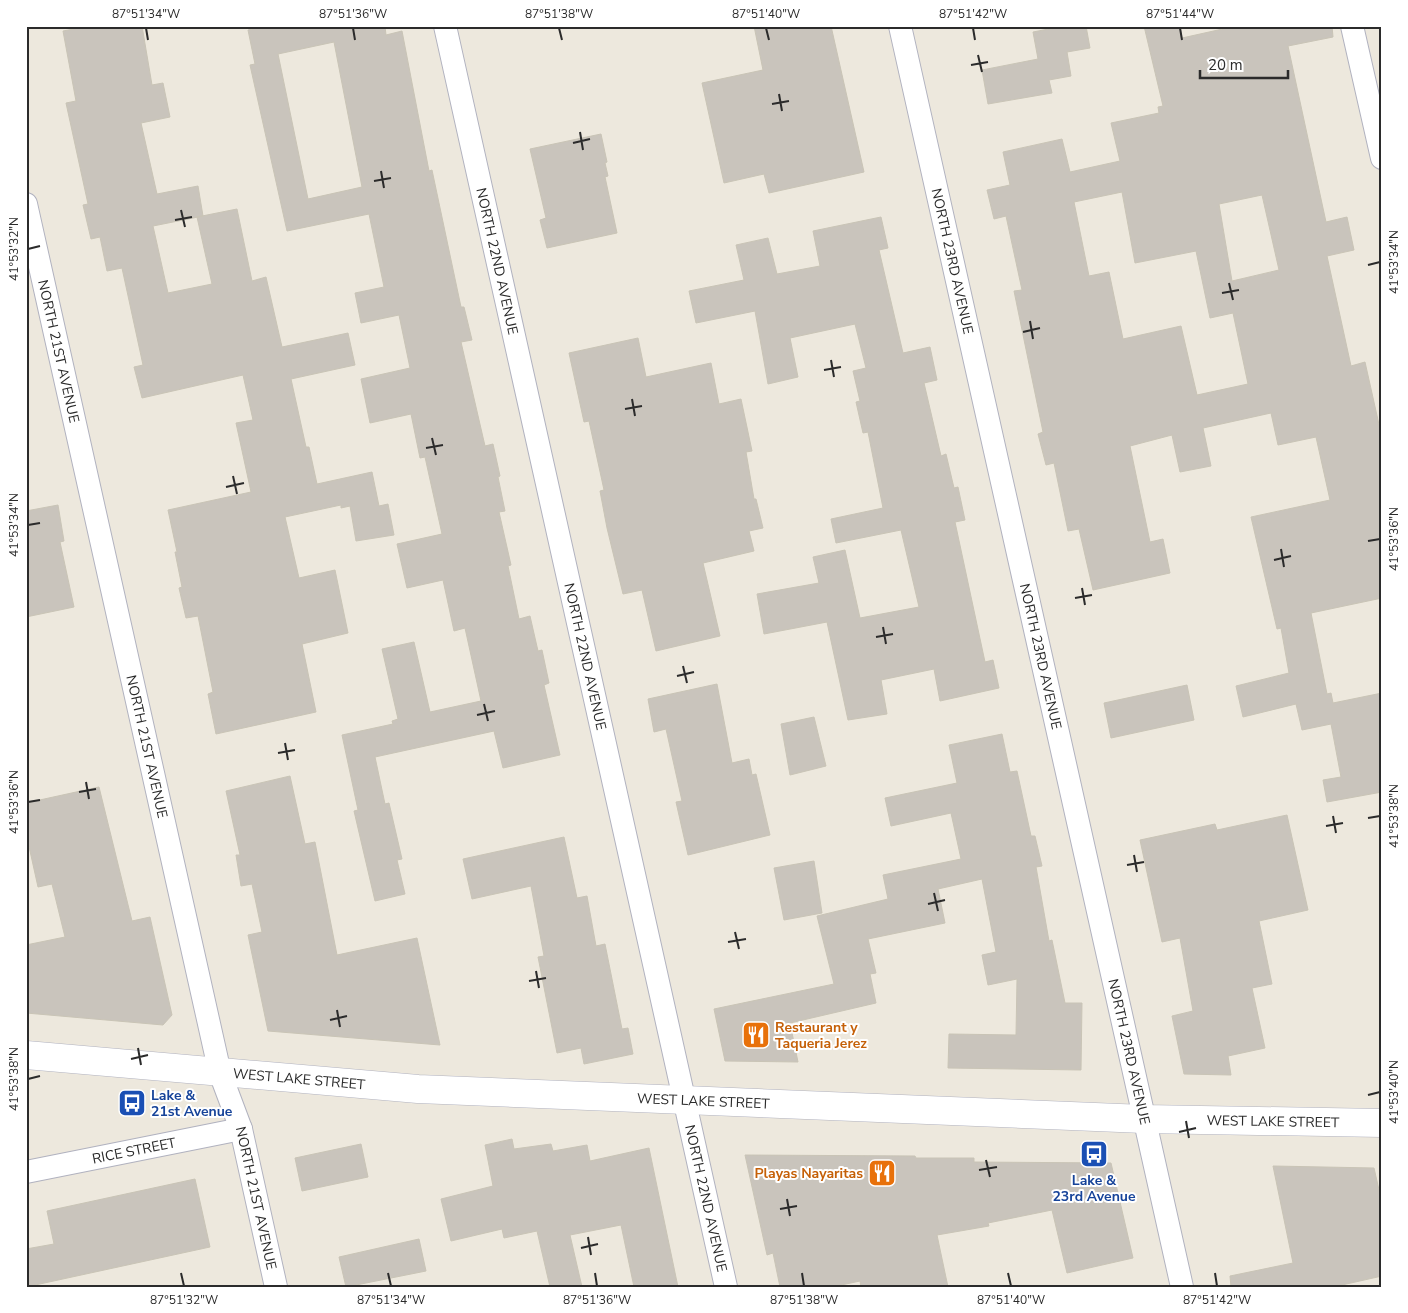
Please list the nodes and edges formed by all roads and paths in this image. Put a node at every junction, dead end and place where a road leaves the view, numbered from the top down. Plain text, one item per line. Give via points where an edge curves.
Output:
1 (444, 26) edge
2 (900, 26) edge
3 (1352, 26) edge
4 (1382, 158) edge
5 (26, 204) edge
6 (26, 1054) edge
7 (220, 1073) junction
8 (684, 1101) junction
9 (1144, 1119) junction
10 (1382, 1123) edge
11 (241, 1129) junction
12 (26, 1172) edge
13 (276, 1287) edge
14 (726, 1287) edge
15 (1182, 1287) edge

1 - 8 street, NORTH 22ND AVENUE
2 - 9 street, NORTH 23RD AVENUE
3 - 4 street
5 - 7 street, NORTH 21ST AVENUE
6 - 7 main road, WEST LAKE STREET
7 - 8 main road, WEST LAKE STREET via 418,1089
7 - 11 street, NORTH 21ST AVENUE
8 - 9 main road, WEST LAKE STREET
8 - 14 street, NORTH 22ND AVENUE
9 - 10 main road, WEST LAKE STREET
9 - 15 street, NORTH 23RD AVENUE
11 - 12 street, RICE STREET
11 - 13 street, NORTH 21ST AVENUE

